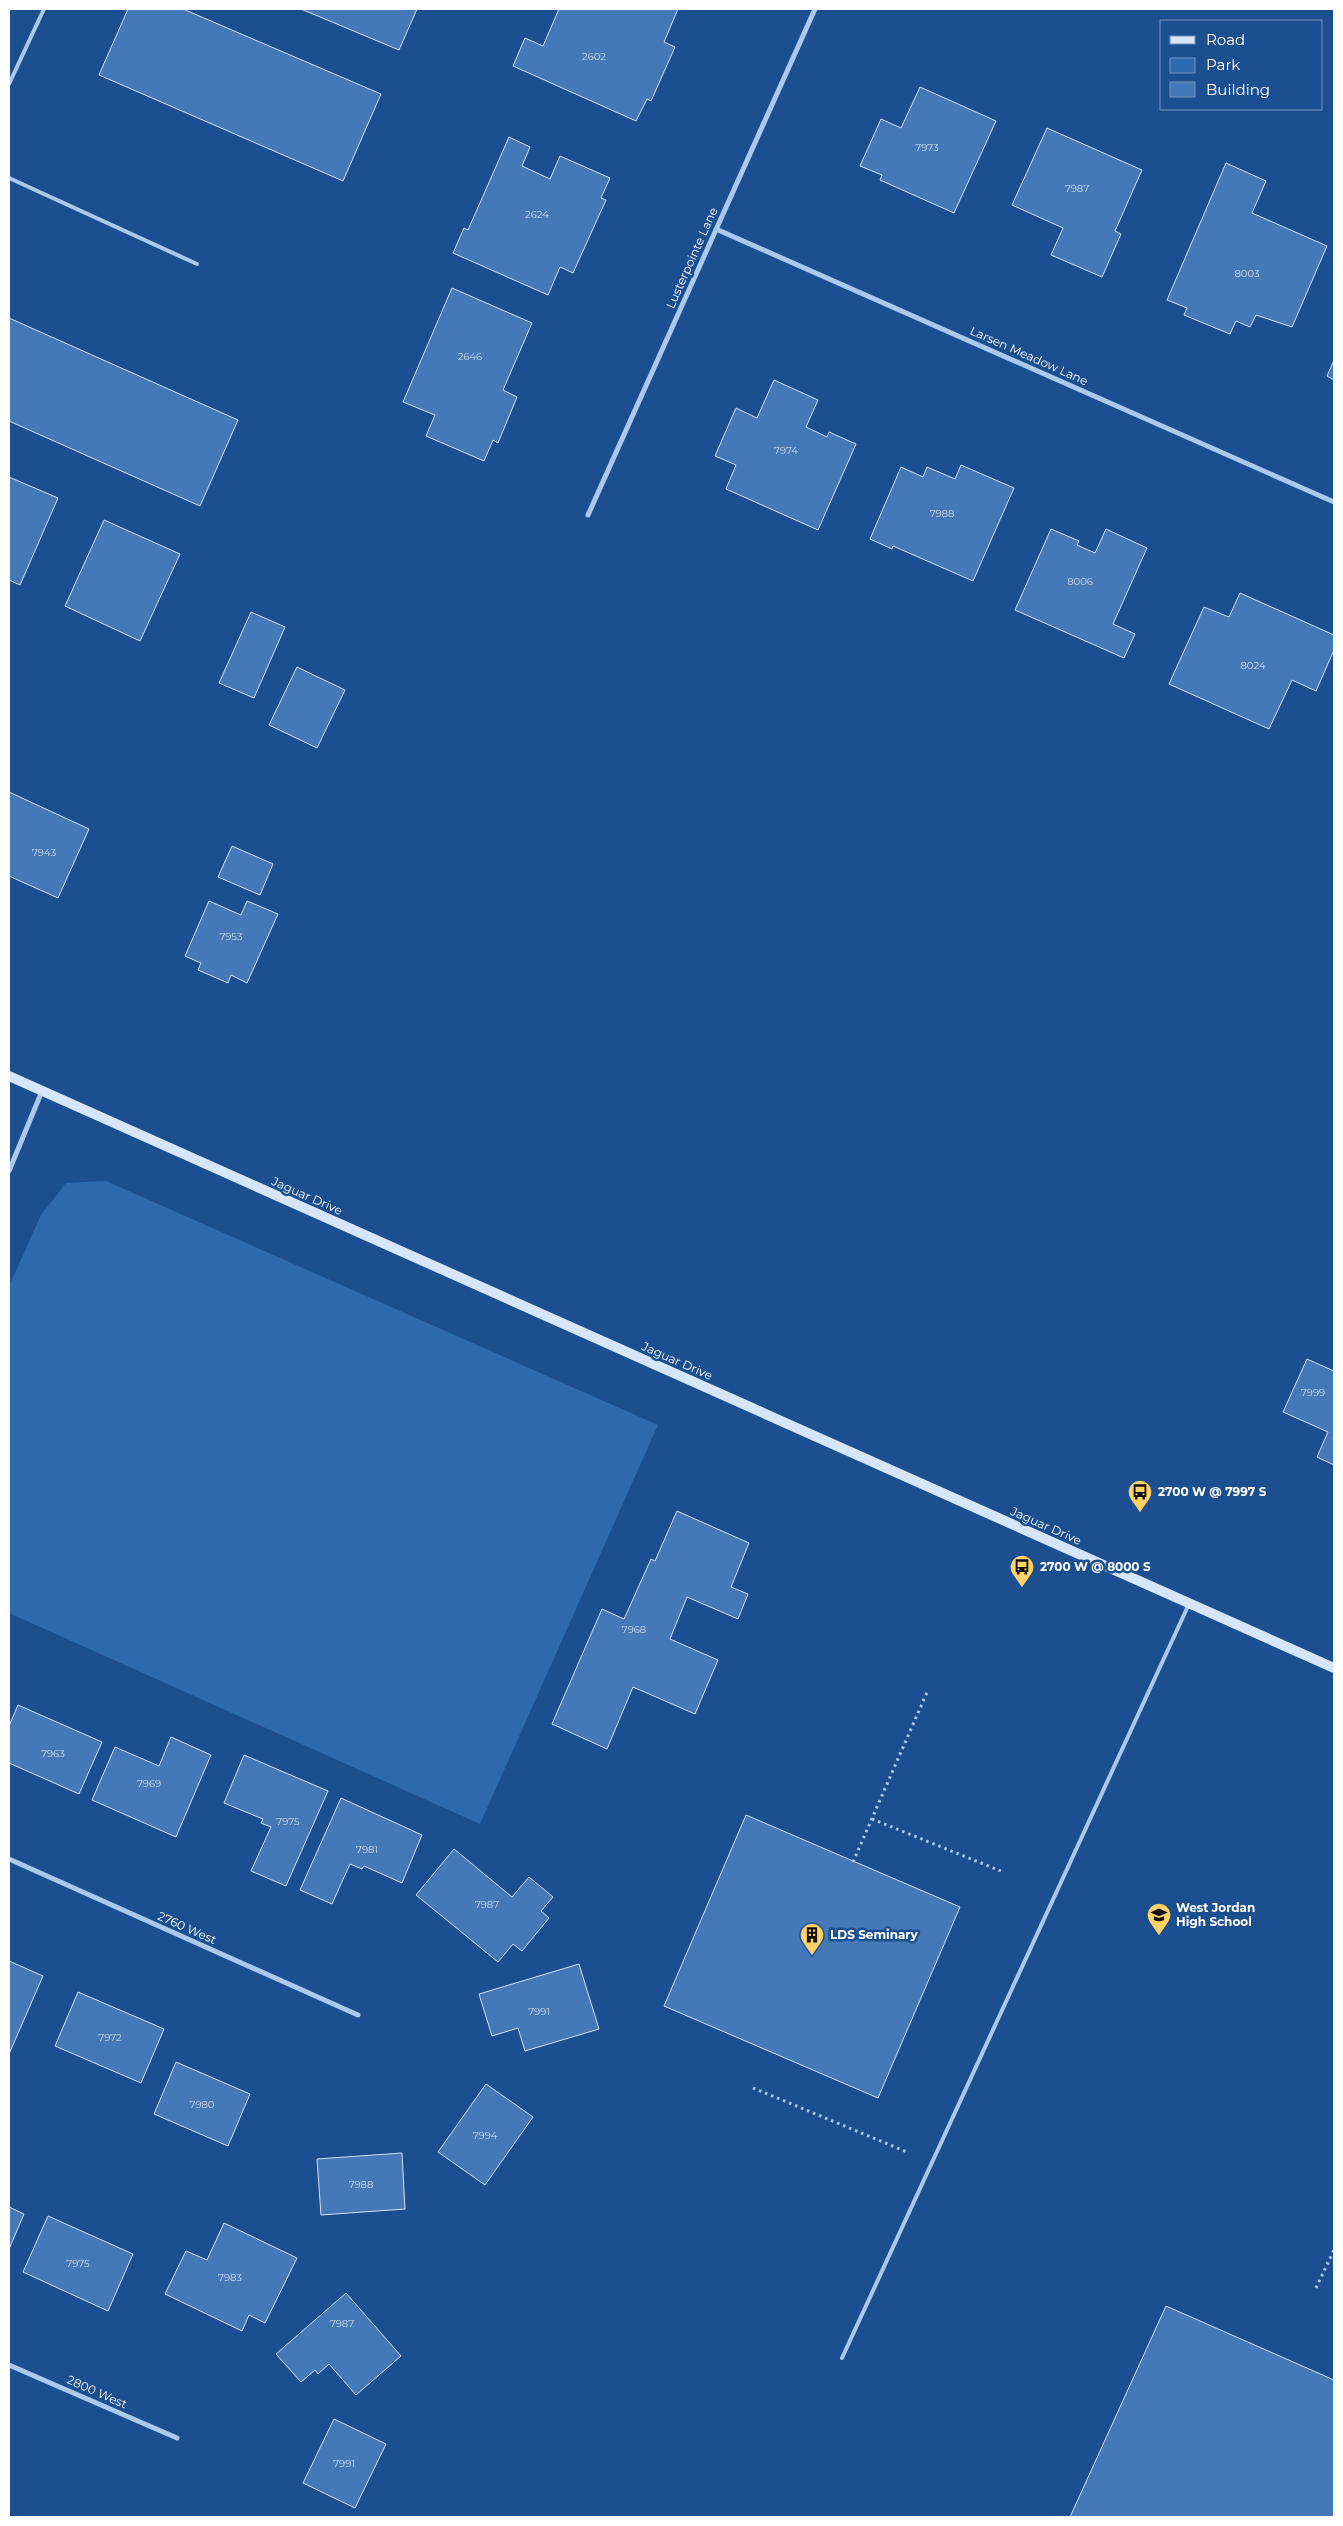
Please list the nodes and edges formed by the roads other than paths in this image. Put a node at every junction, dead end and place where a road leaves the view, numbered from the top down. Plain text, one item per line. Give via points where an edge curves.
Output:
1 (44, 9) edge
2 (815, 9) edge
3 (9, 84) edge
4 (9, 178) edge
5 (716, 229) junction
6 (197, 264) dead end
7 (1334, 502) edge
8 (588, 515) dead end
9 (9, 1076) edge
10 (42, 1091) junction
11 (9, 1171) edge
12 (1189, 1603) junction
13 (1334, 1668) edge
14 (9, 1859) edge
15 (358, 2015) dead end
16 (842, 2358) dead end
17 (9, 2364) edge
18 (176, 2438) dead end

1 - 3 lane
2 - 5 street, Lusterpointe Lane
4 - 6 lane
5 - 7 street, Larsen Meadow Lane
5 - 8 street, Lusterpointe Lane
9 - 10 main road, Jaguar Drive
10 - 11 street
10 - 12 main road, Jaguar Drive
12 - 13 main road, Jaguar Drive
12 - 16 lane
14 - 15 street, 2760 West
17 - 18 street, 2800 West

